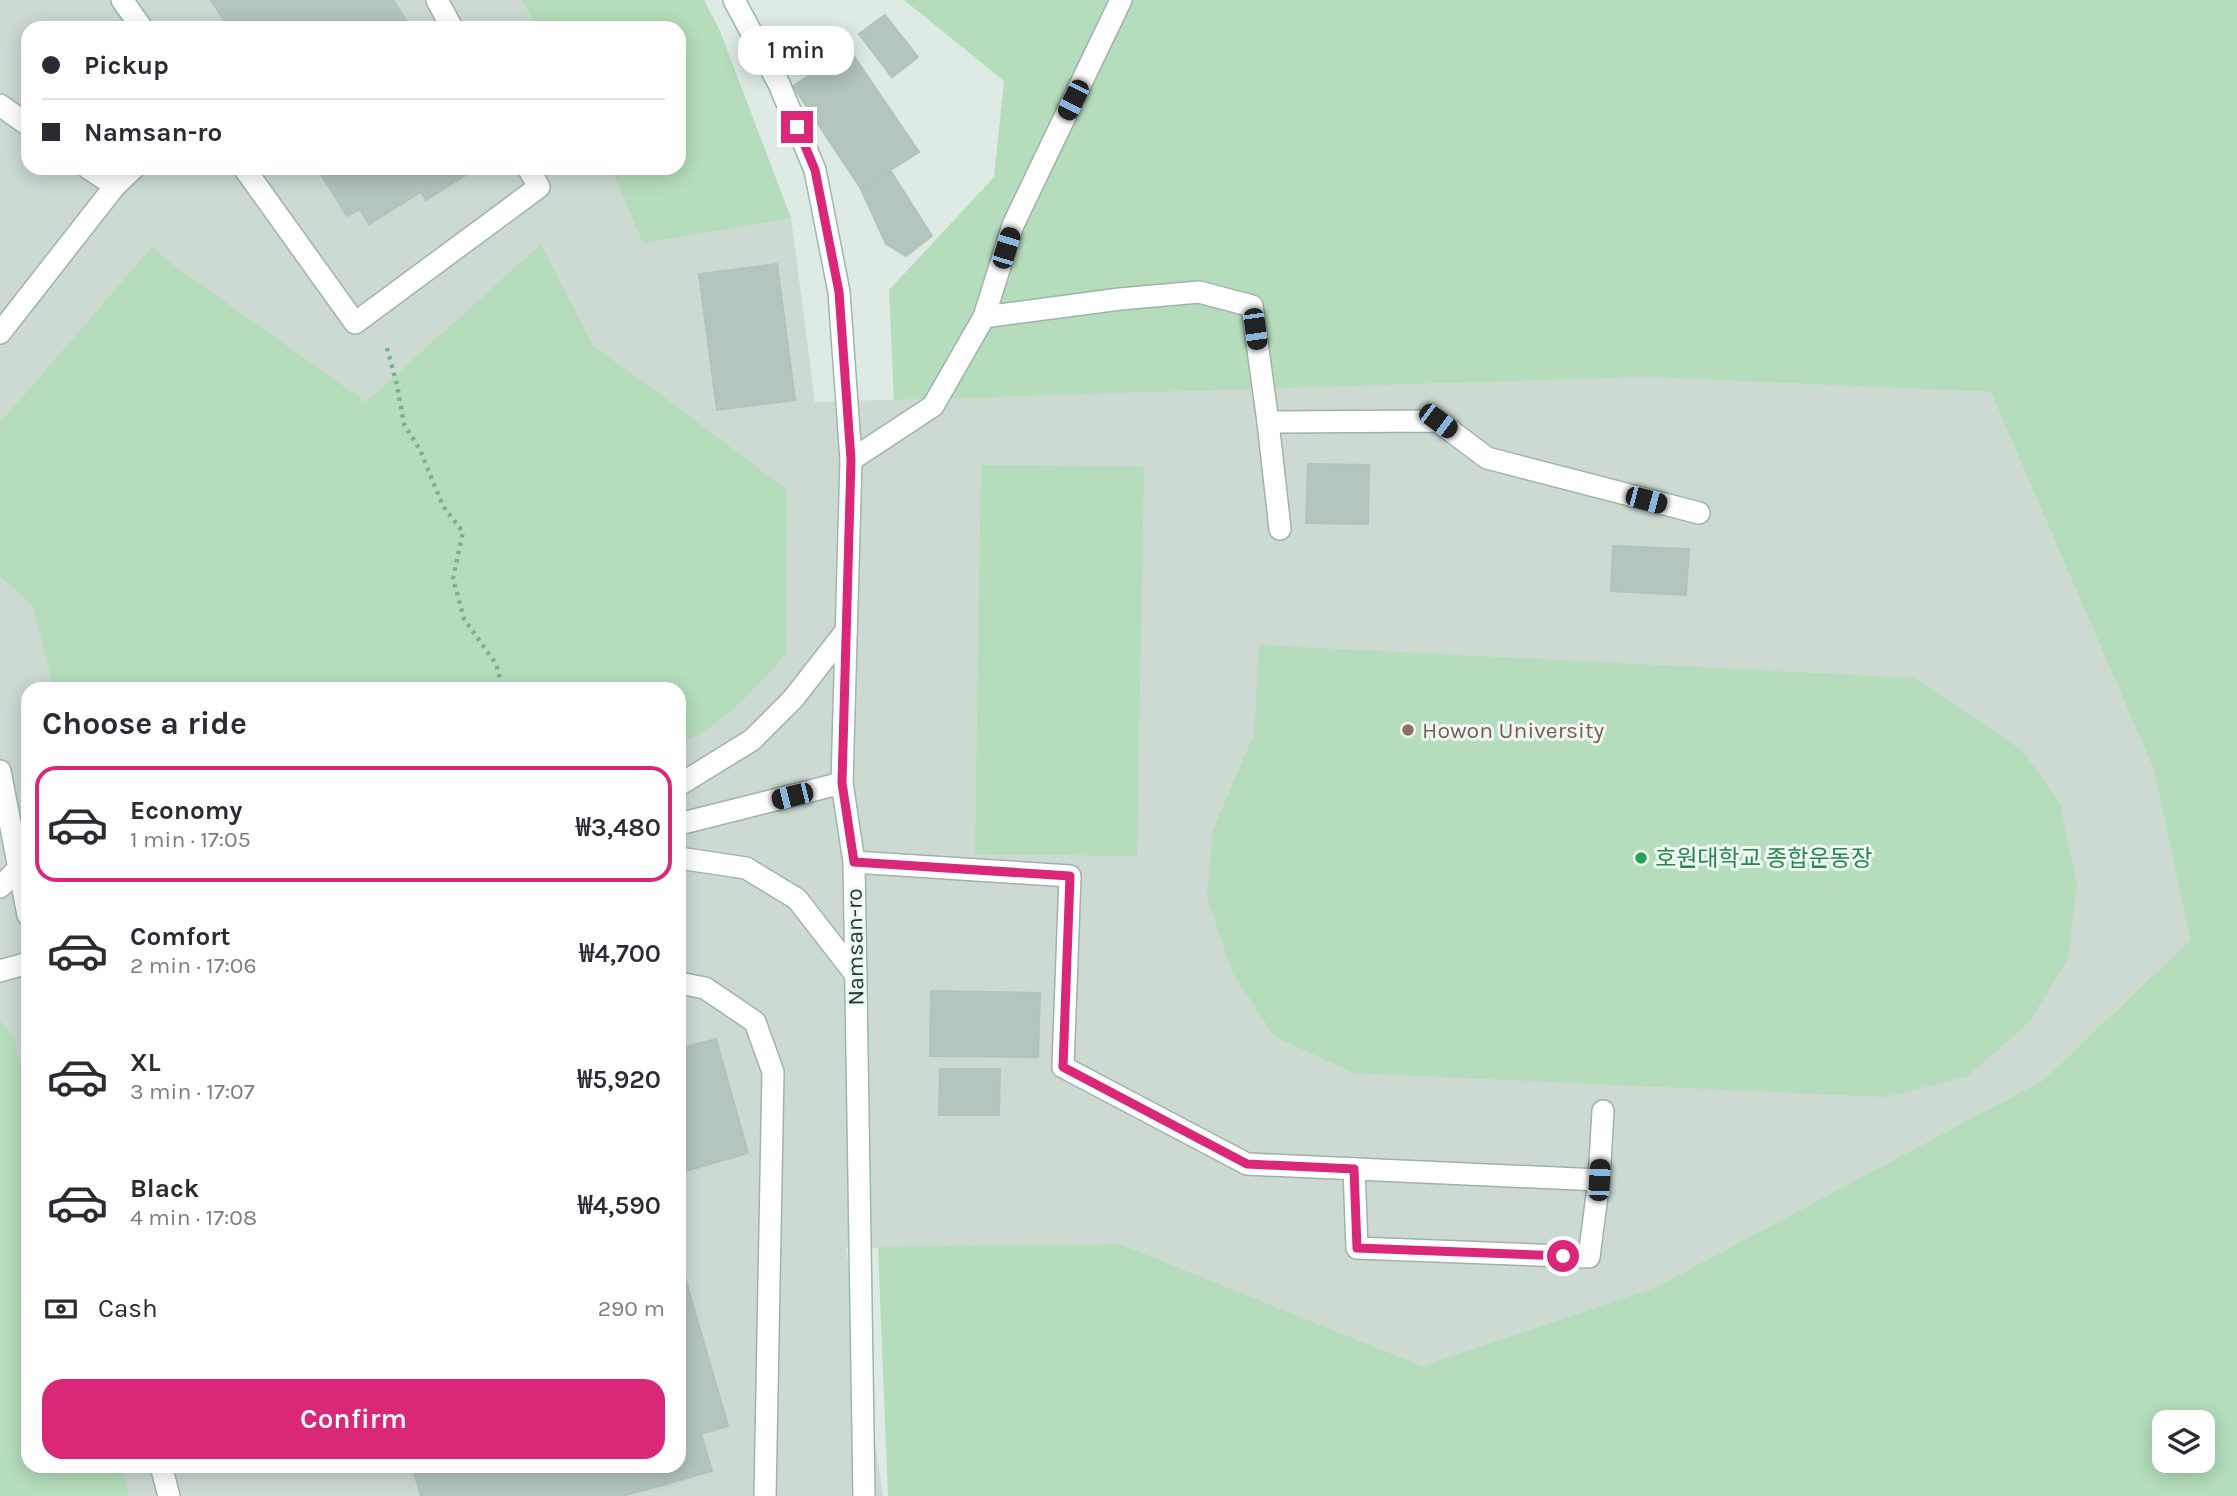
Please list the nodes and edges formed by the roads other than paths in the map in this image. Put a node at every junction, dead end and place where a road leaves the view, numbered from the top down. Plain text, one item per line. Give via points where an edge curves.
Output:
1 (122, 0) edge
2 (436, 0) edge
3 (734, 0) edge
4 (1121, 0) edge
5 (137, 21) edge
6 (448, 21) edge
7 (0, 105) edge
8 (21, 120) edge
9 (98, 175) edge
10 (127, 175) edge
11 (249, 175) edge
12 (532, 175) edge
13 (115, 186) junction
14 (984, 317) junction
15 (0, 333) edge
16 (1268, 422) junction
17 (851, 460) junction
18 (1699, 513) dead end
19 (1280, 529) dead end
20 (846, 631) junction
21 (0, 771) edge
22 (686, 781) edge
23 (842, 783) junction
24 (686, 822) edge
25 (686, 859) edge
26 (854, 862) junction
27 (19, 868) junction
28 (21, 878) edge
29 (0, 887) edge
30 (21, 965) edge
31 (0, 971) edge
32 (856, 975) junction
33 (686, 984) edge
34 (1603, 1111) dead end
35 (1354, 1169) junction
36 (1599, 1180) junction
37 (163, 1473) edge
38 (169, 1496) edge
39 (765, 1496) edge
40 (864, 1496) edge

1 - 5 street
2 - 6 street
3 - 17 street, Namsan-ro via 779,84 815,170 839,292
4 - 14 street via 1013,225
7 - 8 street
9 - 13 street
10 - 13 street
11 - 12 street via 355,323 538,187
13 - 15 street
14 - 16 street via 1199,292 1252,306
14 - 17 street via 933,407
16 - 18 street via 1438,421 1487,458
16 - 19 street
17 - 20 street, Namsan-ro
20 - 22 street via 793,699 752,740
20 - 23 street, Namsan-ro
21 - 27 street
23 - 24 street
23 - 26 street, Namsan-ro
25 - 32 street via 746,867 797,899
26 - 32 street, Namsan-ro
26 - 35 street via 1070,876 1063,1067 1247,1164
27 - 28 street
27 - 29 street
30 - 31 street
32 - 40 street, Namsan-ro
33 - 39 street via 705,988 755,1022 774,1072
34 - 36 street
35 - 36 street
35 - 36 street via 1357,1248 1589,1257
37 - 38 street

